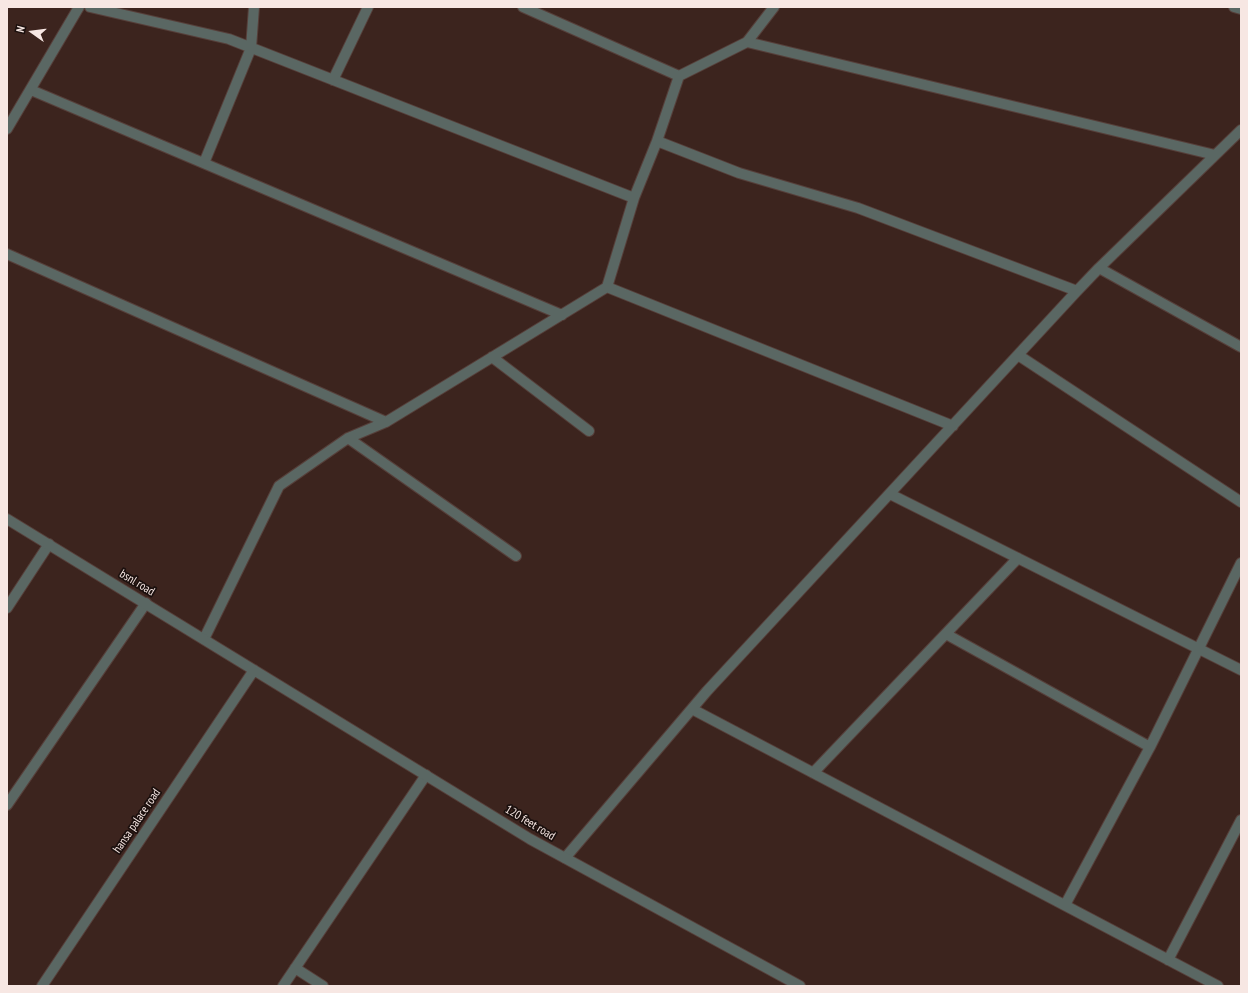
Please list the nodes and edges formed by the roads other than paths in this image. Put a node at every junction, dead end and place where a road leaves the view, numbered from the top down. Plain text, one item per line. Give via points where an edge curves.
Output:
1 (79, 7) edge
2 (90, 7) edge
3 (254, 7) edge
4 (368, 7) edge
5 (523, 7) edge
6 (774, 7) edge
7 (1234, 7) edge
8 (1241, 9) edge
9 (747, 42) junction
10 (251, 48) junction
11 (680, 76) junction
12 (333, 80) junction
13 (31, 90) junction
14 (7, 128) edge
15 (1241, 130) edge
16 (657, 141) junction
17 (1215, 155) junction
18 (204, 163) junction
19 (634, 198) junction
20 (7, 254) edge
21 (1099, 268) junction
22 (607, 287) junction
23 (1077, 291) junction
24 (562, 315) junction
25 (1241, 347) edge
26 (1018, 355) junction
27 (492, 357) junction
28 (386, 422) junction
29 (953, 426) junction
30 (589, 430) dead end
31 (348, 438) junction
32 (890, 494) junction
33 (1241, 502) edge
34 (7, 519) edge
35 (49, 544) junction
36 (516, 556) dead end
37 (1018, 558) junction
38 (1241, 563) edge
39 (146, 604) junction
40 (7, 608) edge
41 (946, 634) junction
42 (204, 639) junction
43 (1198, 648) junction
44 (254, 670) junction
45 (1241, 670) edge
46 (692, 709) junction
47 (1150, 747) junction
48 (813, 773) junction
49 (426, 775) junction
50 (7, 805) edge
51 (1241, 820) edge
52 (565, 858) junction
53 (1065, 905) junction
54 (1168, 960) junction
55 (295, 968) junction
56 (42, 986) edge
57 (283, 986) edge
58 (323, 986) edge
59 (800, 986) edge
60 (1218, 986) edge

1 - 13 street
2 - 10 street via 229,39
3 - 10 street
4 - 12 street
5 - 11 street
6 - 9 street
7 - 8 street
9 - 11 street
9 - 17 street
10 - 12 street
10 - 18 street
11 - 16 street
12 - 19 street
13 - 14 street
13 - 18 street
15 - 17 street
16 - 19 street
16 - 23 street via 738,173 858,208
17 - 21 street
18 - 24 street
19 - 22 street
20 - 28 street
21 - 23 street
21 - 25 street
22 - 24 street
22 - 29 street
23 - 26 street
24 - 27 street
26 - 29 street
26 - 33 street
27 - 28 street
27 - 30 street
28 - 31 street
29 - 32 street
31 - 36 street
31 - 42 street via 280,486
32 - 37 street
32 - 46 street
34 - 35 street, bsnl road
35 - 39 street, bsnl road
35 - 40 street
37 - 41 street
37 - 43 street
38 - 43 street
39 - 42 street, bsnl road
39 - 50 street
41 - 47 street
41 - 48 street
42 - 44 street, bsnl road
43 - 45 street
43 - 47 street
44 - 49 street, 120 feet road
44 - 56 street, hansa palace road
46 - 48 street
46 - 52 street
47 - 53 street
48 - 53 street
49 - 52 street, 120 feet road
49 - 55 street
51 - 54 street
52 - 59 street, 120 feet road
53 - 54 street
54 - 60 street
55 - 57 street
55 - 58 street

